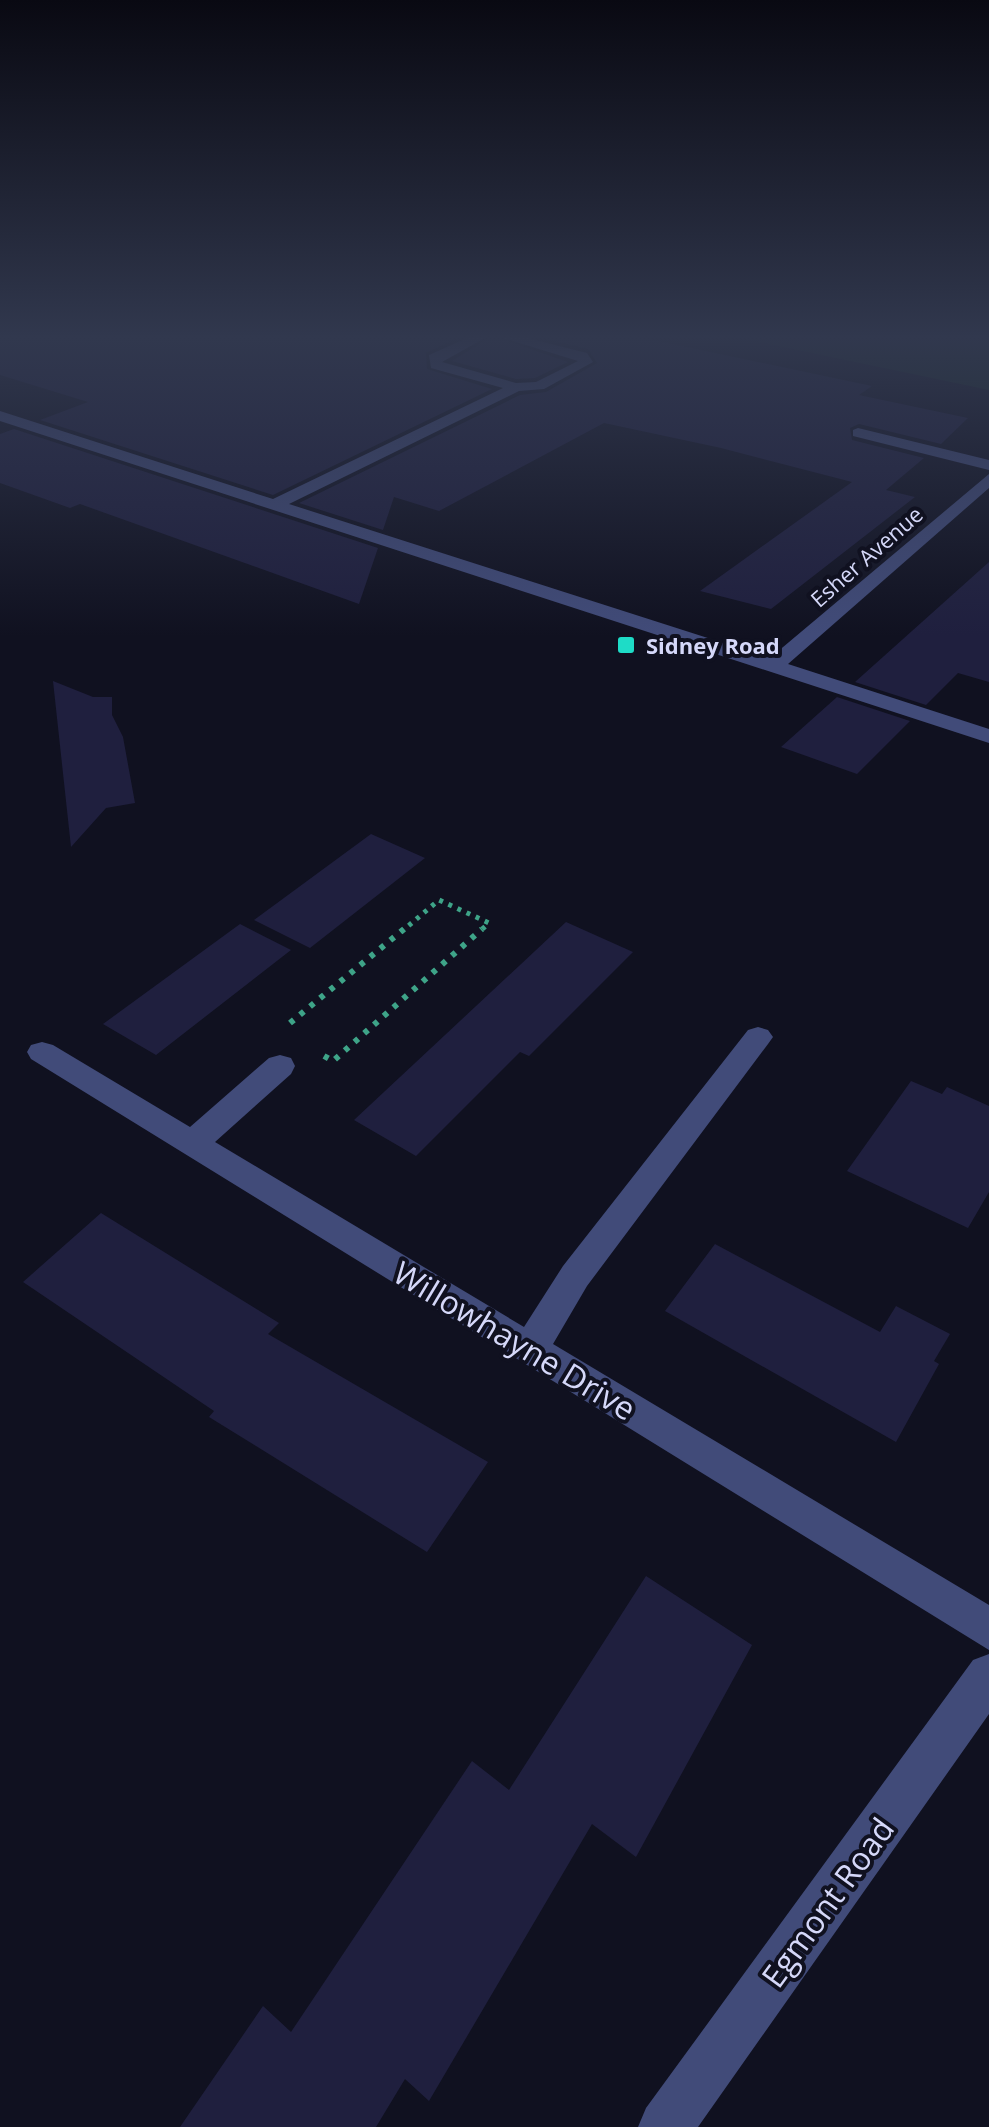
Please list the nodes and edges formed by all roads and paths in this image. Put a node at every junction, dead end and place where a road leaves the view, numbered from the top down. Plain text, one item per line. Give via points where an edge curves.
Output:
1 (65, 437) edge
2 (413, 437) edge
3 (875, 437) edge
4 (989, 465) edge
5 (989, 479) edge
6 (274, 505) junction
7 (774, 666) junction
8 (989, 736) edge
9 (280, 1032) dead end
10 (758, 1037) dead end
11 (42, 1052) dead end
12 (320, 1054) dead end
13 (280, 1066) dead end
14 (193, 1144) junction
15 (530, 1349) junction
16 (989, 1629) edge
17 (989, 1676) edge
18 (665, 2127) edge

1 - 6 street
2 - 6 street
3 - 4 street
5 - 7 street, Esher Avenue
6 - 7 street
7 - 8 street
9 - 12 path via 439,900 490,923 333,1061
10 - 15 street via 575,1276
11 - 14 street, Willowhayne Drive
13 - 14 street
14 - 15 street, Willowhayne Drive
15 - 16 street, Willowhayne Drive
17 - 18 street, Egmont Road

